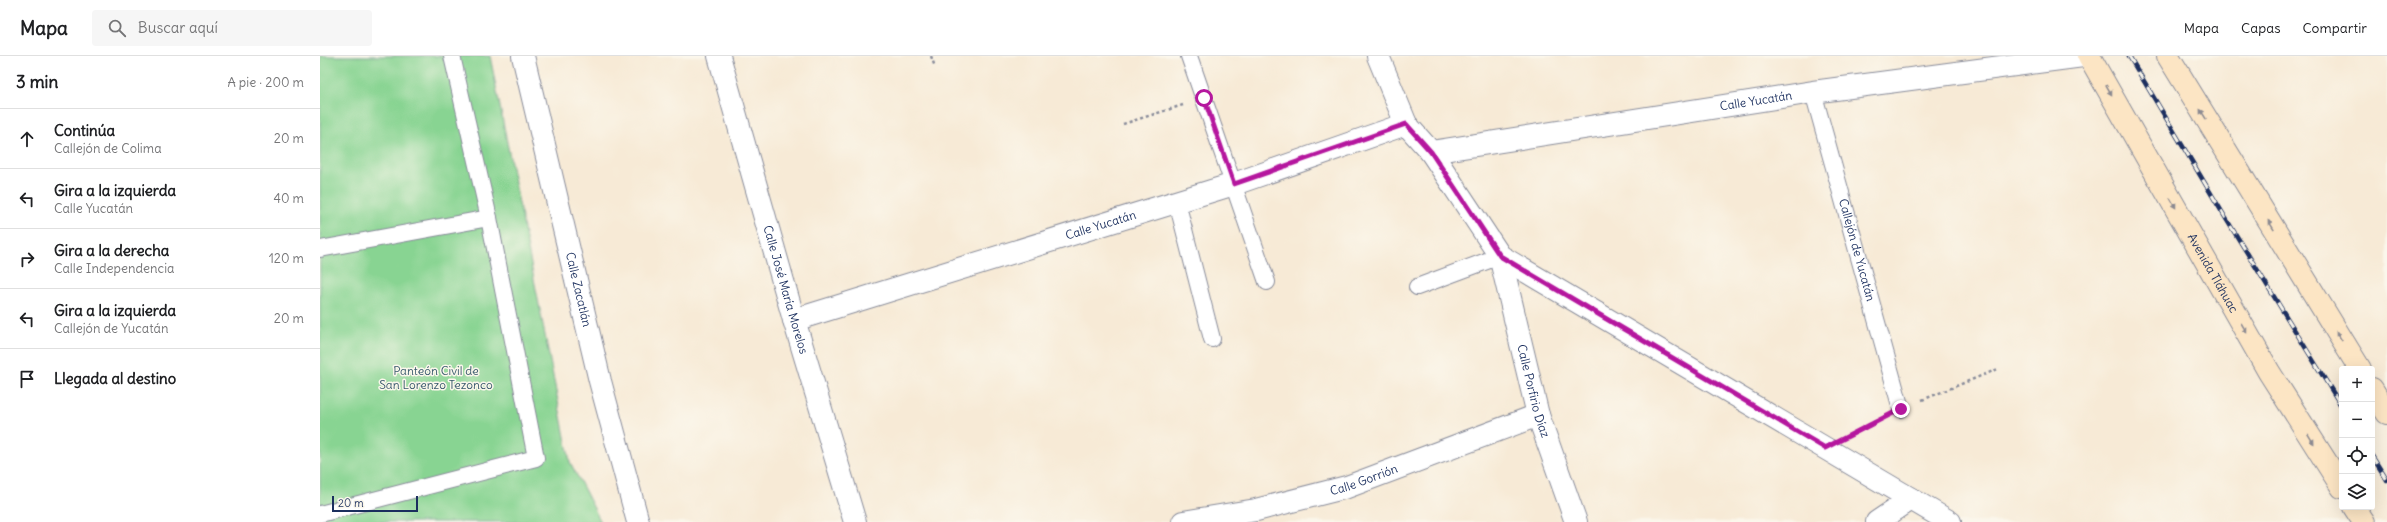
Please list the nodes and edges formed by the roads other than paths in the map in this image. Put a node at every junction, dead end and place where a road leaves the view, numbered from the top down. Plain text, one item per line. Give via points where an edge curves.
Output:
1 (452, 56) edge
2 (523, 56) edge
3 (719, 56) edge
4 (1189, 56) edge
5 (1378, 56) edge
6 (2082, 56) edge
7 (2089, 56) edge
8 (2168, 56) edge
9 (1813, 92) junction
10 (1406, 124) junction
11 (1431, 152) junction
12 (1234, 184) junction
13 (1176, 202) junction
14 (489, 218) junction
15 (320, 249) edge
16 (1500, 256) junction
17 (1267, 282) dead end
18 (1417, 287) dead end
19 (794, 320) junction
20 (1212, 339) dead end
21 (2358, 366) edge
22 (2375, 394) edge
23 (1904, 408) road end
24 (2387, 413) edge
25 (1538, 414) junction
26 (2339, 482) edge
27 (1911, 499) junction
28 (2356, 510) edge
29 (320, 514) edge
30 (1258, 516) edge
31 (638, 522) edge
32 (855, 522) edge
33 (1183, 522) edge
34 (1576, 522) edge
35 (1877, 522) edge
36 (1950, 522) edge
37 (2364, 522) edge

1 - 14 lane
2 - 31 street, Calle Zacatlán via 600,382
3 - 19 street, Calle José María Morelos
4 - 12 lane
5 - 10 street
6 - 9 street, Calle Yucatán
7 -> 26 main road, Avenida Tláhuac via 2269,372
21 -> 8 main road
9 - 11 street, Calle Yucatán
9 - 23 lane, Callejón de Yucatán
10 - 11 street
10 - 12 street, Calle Yucatán
11 - 16 street
12 - 13 street, Calle Yucatán
12 - 17 lane
13 - 19 street, Calle Yucatán
13 - 20 lane
14 - 15 lane
14 - 29 lane via 536,458
16 - 18 lane
16 - 25 street, Calle Porfirio Díaz
16 - 27 street
19 - 32 street, Calle José María Morelos
22 - 24 main road
25 - 30 street, Calle Gorrión via 1348,487
25 - 34 street, Calle Porfirio Díaz
27 - 35 street
27 - 36 street
28 - 37 main road
30 - 33 street, Calle Gorrión

